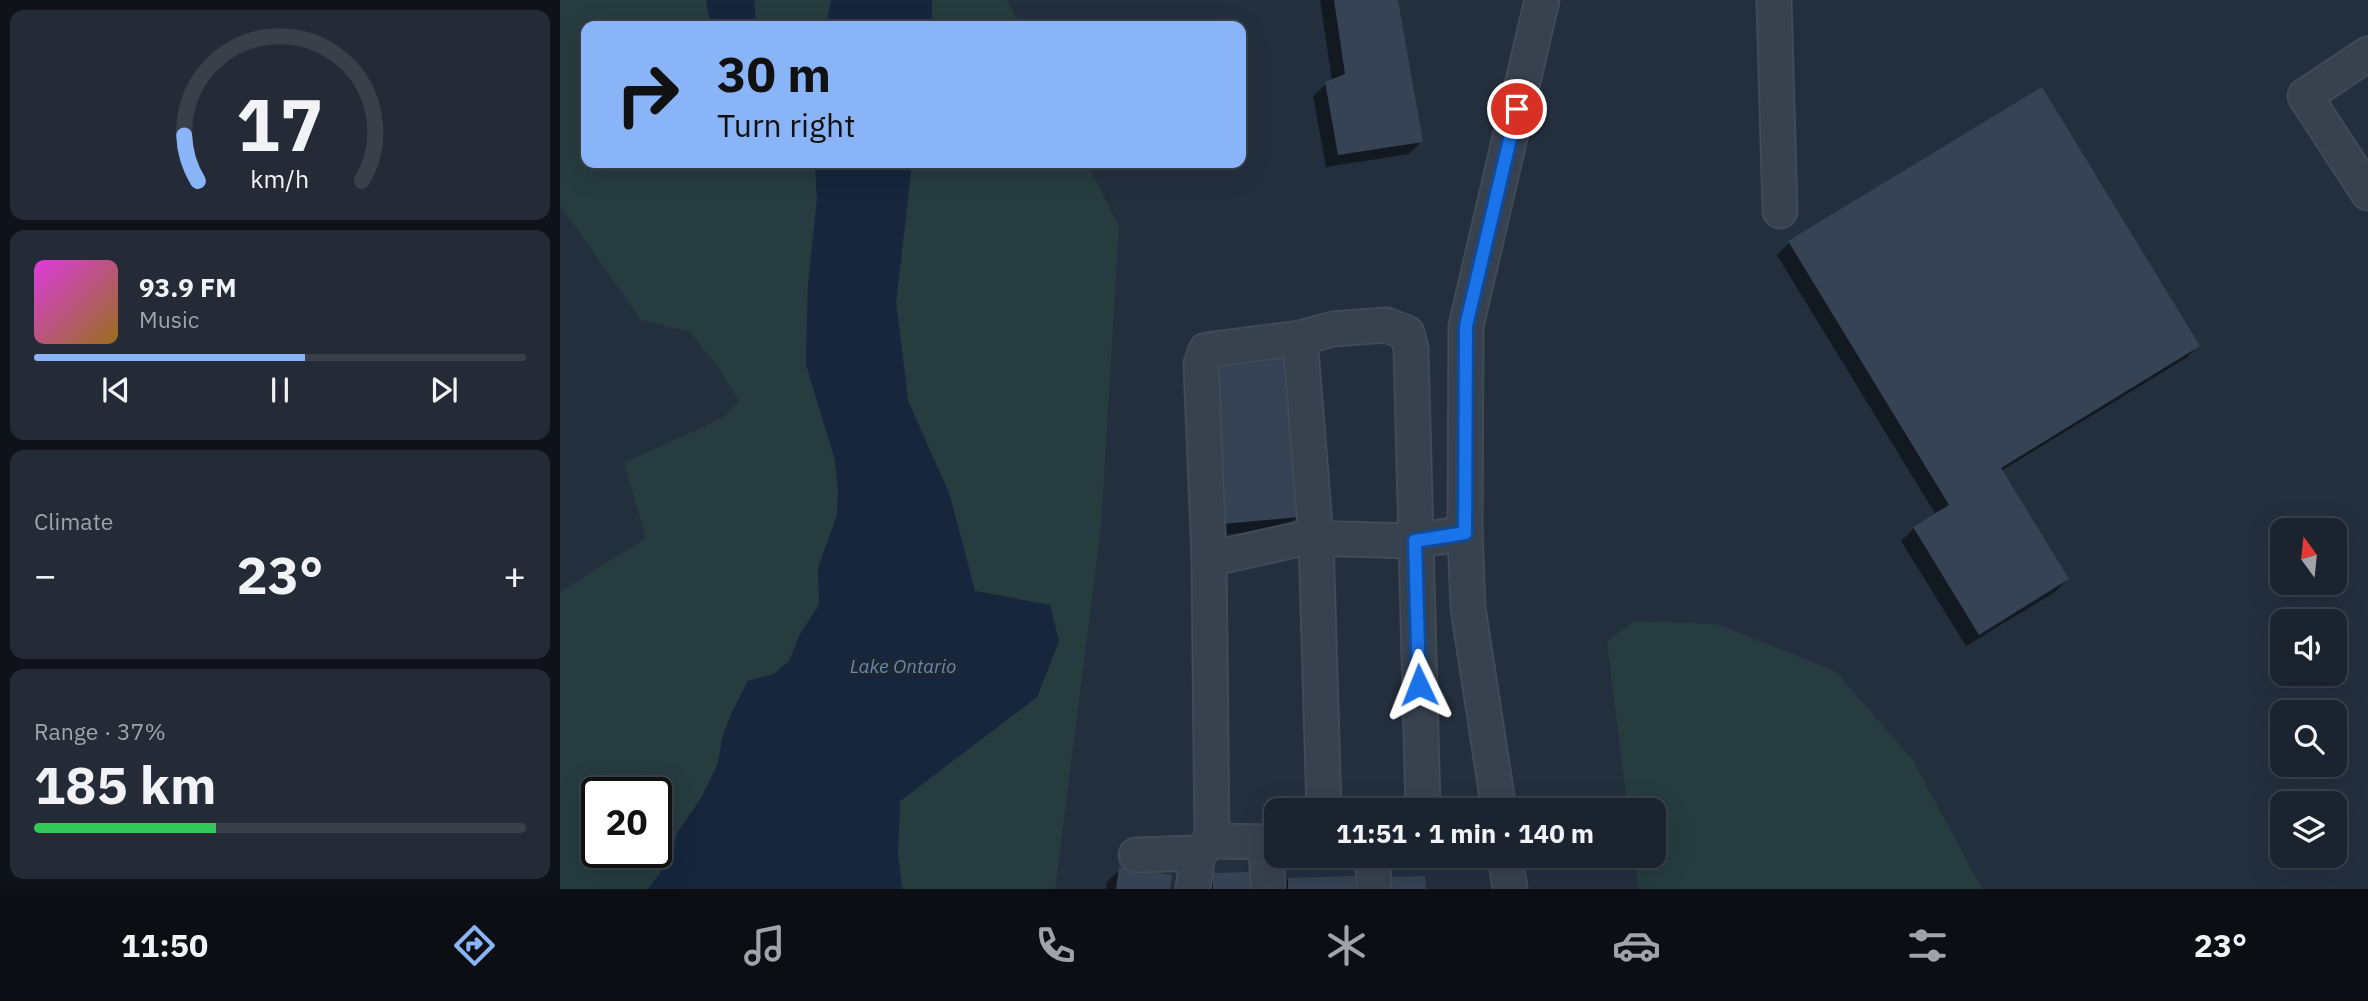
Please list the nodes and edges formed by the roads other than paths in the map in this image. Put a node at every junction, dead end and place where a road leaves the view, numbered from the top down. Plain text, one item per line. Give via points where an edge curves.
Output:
1 (1542, 0) edge
2 (1774, 0) edge
3 (2368, 54) edge
4 (2368, 193) edge
5 (1780, 211) dead end
6 (1300, 338) junction
7 (1465, 533) junction
8 (1316, 538) junction
9 (1415, 541) junction
10 (1209, 557) junction
11 (1324, 798) edge
12 (1423, 798) edge
13 (1497, 798) edge
14 (1264, 843) edge
15 (1205, 847) junction
16 (1136, 855) dead end
17 (1269, 868) edge
18 (1373, 868) edge
19 (1507, 868) edge
20 (1193, 889) edge
21 (1268, 889) edge
22 (1374, 889) edge
23 (1510, 889) edge

1 - 7 street via 1466,326
2 - 5 street
3 - 4 street via 2305,96
6 - 8 street
6 - 9 street via 1333,329 1386,325 1408,333
6 - 10 street via 1206,349 1201,364
7 - 9 street
7 - 13 street via 1468,608
8 - 9 street
8 - 10 street
8 - 11 street
9 - 12 street
10 - 15 street
14 - 15 street
15 - 16 street
15 - 20 street
17 - 21 street
18 - 22 street
19 - 23 street

